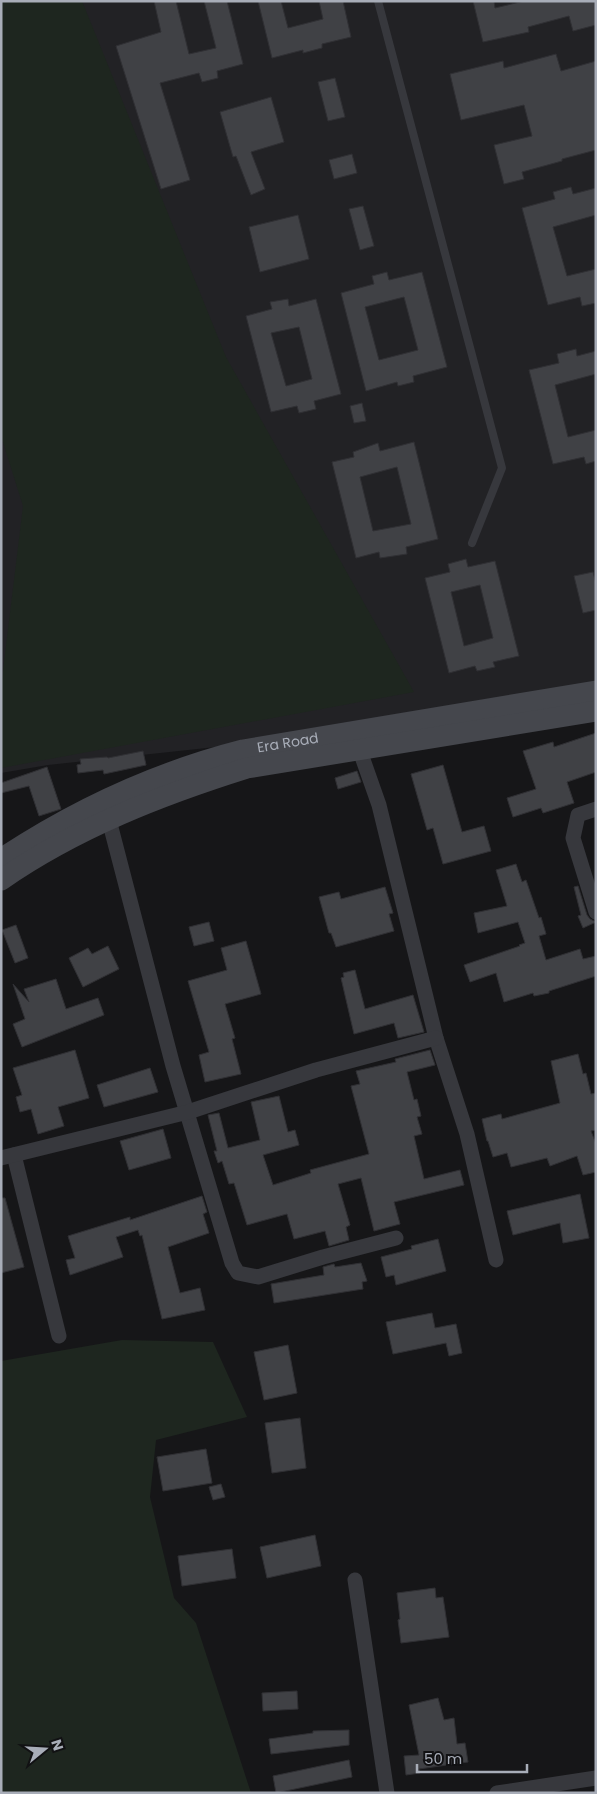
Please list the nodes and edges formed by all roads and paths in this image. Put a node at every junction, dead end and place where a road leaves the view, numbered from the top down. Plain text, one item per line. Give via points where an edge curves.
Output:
1 (378, 1) edge
2 (472, 543) dead end
3 (596, 690) edge
4 (596, 711) edge
5 (360, 751) junction
6 (596, 810) edge
7 (109, 820) junction
8 (6, 867) edge
9 (596, 912) edge
10 (436, 1038) junction
11 (188, 1112) junction
12 (7, 1156) edge
13 (396, 1238) dead end
14 (496, 1260) dead end
15 (59, 1336) dead end
16 (355, 1580) dead end
17 (596, 1778) edge
18 (388, 1793) edge
19 (497, 1793) edge

1 - 2 lane via 502,468
3 - 8 main road, Era Road via 243,750 207,759 96,804 36,836
4 - 5 main road
5 - 7 main road via 247,768 142,804
5 - 10 street via 379,805
6 - 9 street via 578,815 573,838
7 - 8 main road
7 - 11 street
10 - 11 street via 316,1070
10 - 14 street via 467,1134
11 - 12 street
11 - 13 street via 232,1263 238,1273 258,1277 323,1256
12 - 15 street
16 - 18 street
17 - 19 street

